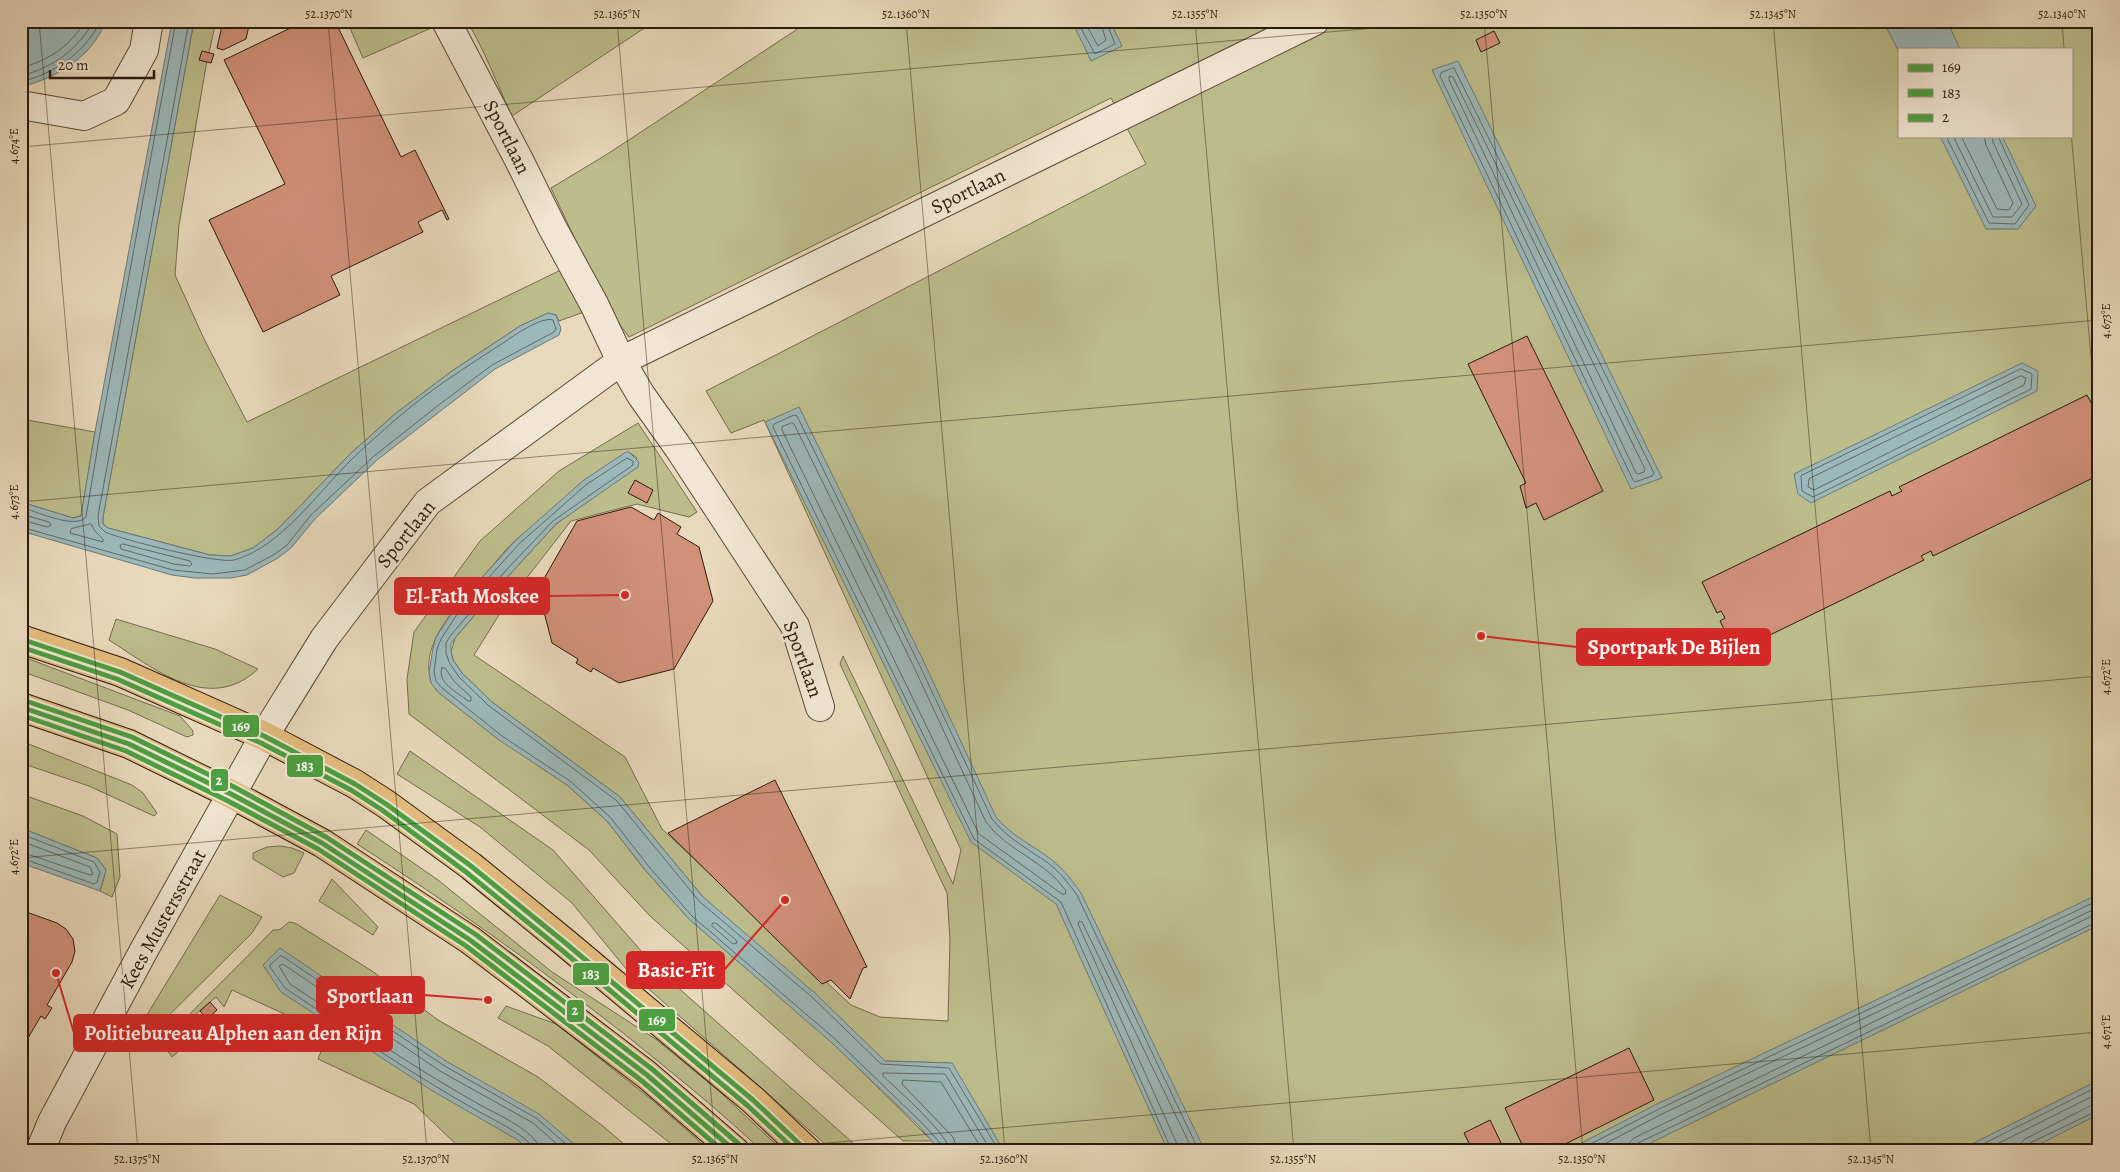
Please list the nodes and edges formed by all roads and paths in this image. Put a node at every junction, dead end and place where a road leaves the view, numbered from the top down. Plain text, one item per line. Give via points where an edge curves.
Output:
1 (150, 21) edge
2 (446, 21) edge
3 (1315, 21) edge
4 (21, 105) edge
5 (621, 361) junction
6 (21, 639) edge
7 (21, 707) edge
8 (820, 707) dead end
9 (264, 736) junction
10 (232, 794) junction
11 (40, 1151) edge
12 (735, 1151) edge
13 (808, 1151) edge

1 - 4 street via 144,50 116,100 84,116
2 - 5 street, Sportlaan
3 - 5 street, Sportlaan
5 - 8 street, Sportlaan via 795,626
5 - 9 street, Sportlaan via 428,502 324,638
6 - 9 main road via 120,672
7 - 10 main road via 129,744
9 - 10 street, Sportlaan
9 - 13 main road via 356,784 471,866 753,1100
10 - 11 street, Kees Mustersstraat via 144,950 52,1122
10 - 12 main road via 322,843 470,940 647,1075

